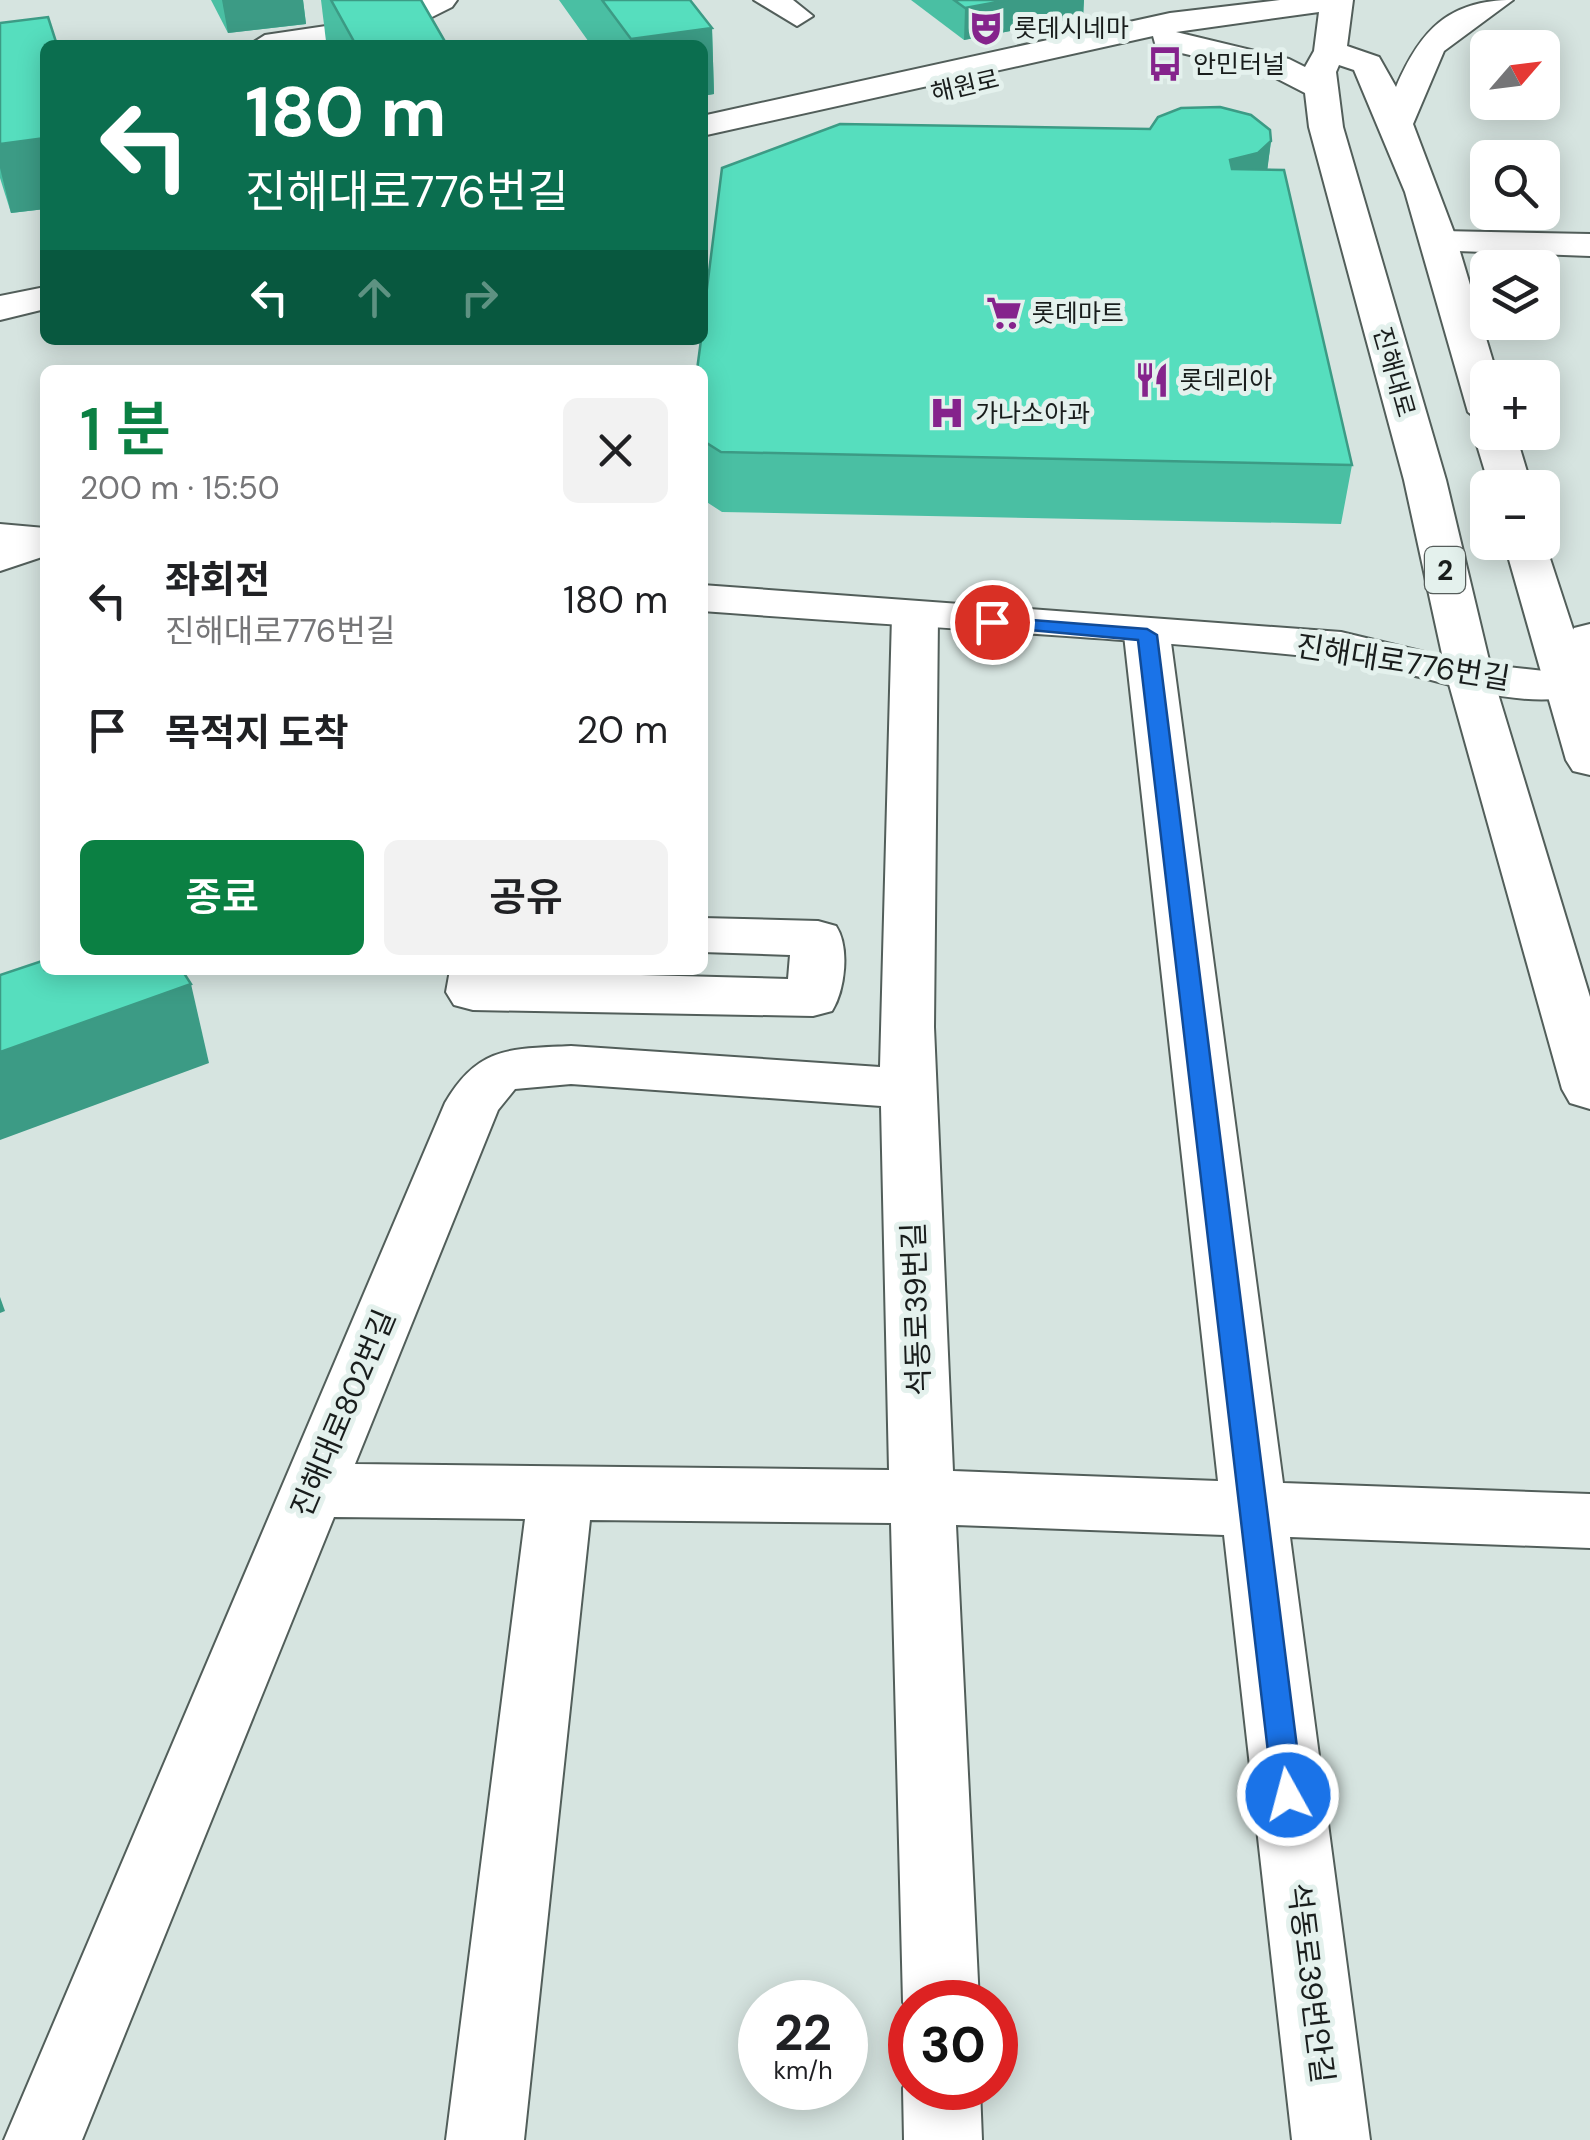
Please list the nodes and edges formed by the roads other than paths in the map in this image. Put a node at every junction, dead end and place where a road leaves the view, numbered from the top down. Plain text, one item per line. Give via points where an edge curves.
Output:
1 (441, 0) edge
2 (1336, 0) edge
3 (1497, 0) edge
4 (1176, 21) edge
5 (295, 40) edge
6 (1326, 69) junction
7 (1398, 121) junction
8 (708, 125) edge
9 (708, 145) edge
10 (1442, 242) junction
11 (1590, 245) edge
12 (40, 271) edge
13 (0, 280) edge
14 (40, 299) edge
15 (0, 308) edge
16 (1474, 360) edge
17 (0, 537) edge
18 (40, 541) edge
19 (40, 543) edge
20 (0, 558) edge
21 (1532, 560) edge
22 (708, 599) edge
23 (914, 616) junction
24 (1147, 635) junction
25 (1590, 638) edge
26 (1470, 677) junction
27 (1577, 686) edge
28 (1590, 760) edge
29 (708, 935) edge
30 (475, 975) edge
31 (908, 1089) junction
32 (1590, 1089) edge
33 (310, 1490) junction
34 (560, 1492) junction
35 (923, 1497) junction
36 (1253, 1508) junction
37 (1590, 1521) edge
38 (940, 1980) edge
39 (942, 2110) edge
40 (43, 2140) edge
41 (485, 2140) edge
42 (943, 2140) edge
43 (1331, 2140) edge

1 - 5 main road via 396,24
2 - 4 main road, 해원로 via 1226,20
2 - 6 main road, 2
3 - 7 main road via 1430,46
4 - 6 main road via 1277,66
4 - 8 main road
4 - 9 main road, 해원로
6 - 7 main road via 1367,64
6 - 26 main road, 진해대로 / 2 via 1326,127 1424,480
7 - 10 main road
10 - 11 main road
10 - 16 main road
12 - 13 main road
14 - 15 main road
17 - 18 main road
19 - 20 main road
21 - 27 main road
22 - 23 main road, 진해대로776번길
23 - 24 main road, 진해대로776번길
23 - 31 main road, 석동로39번길
24 - 26 main road, 진해대로776번길 via 1341,646
24 - 36 main road, 석동로39번안길
25 - 27 main road
26 - 27 main road, 진해대로776번길
26 - 32 main road, 진해대로 / 2
27 - 28 main road
29 - 30 main road via 818,938 813,998 473,992
31 - 33 main road, 진해대로802번길 via 589,1067 498,1074 472,1103
31 - 35 main road, 석동로39번길
33 - 34 main road
33 - 40 main road, 진해대로802번길
34 - 35 main road
34 - 41 main road via 552,1607
35 - 36 main road
35 - 38 main road, 석동로39번길
36 - 37 main road
36 - 43 main road, 석동로39번안길
39 - 42 main road

